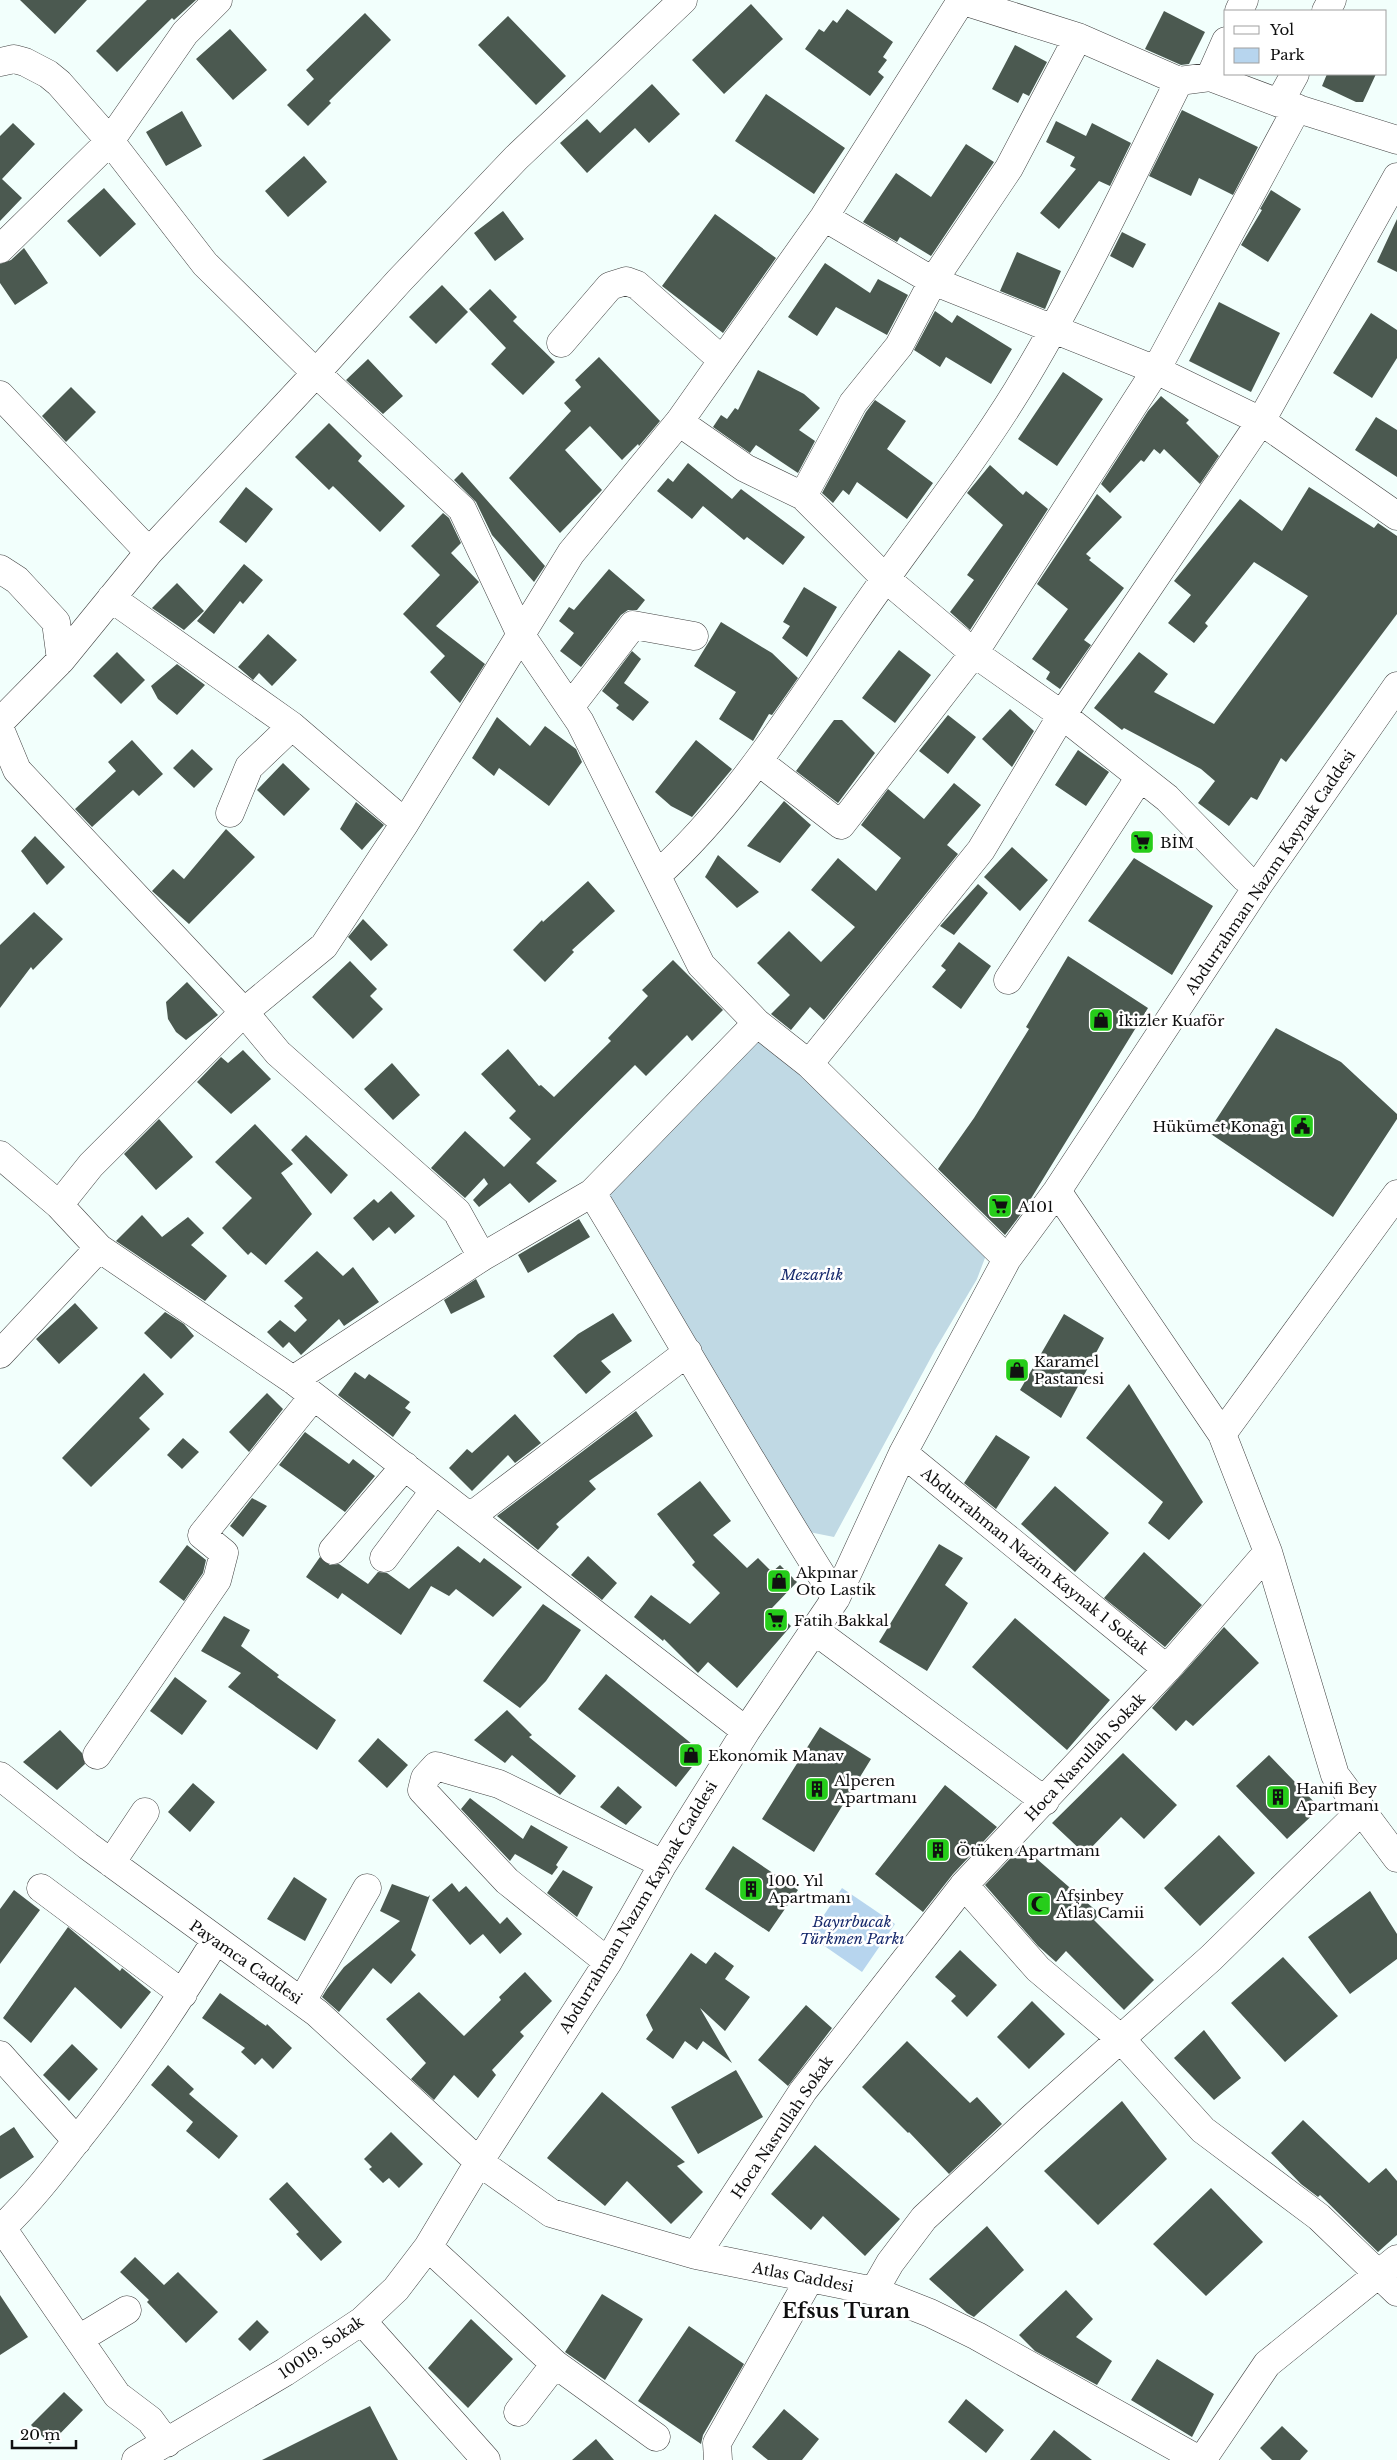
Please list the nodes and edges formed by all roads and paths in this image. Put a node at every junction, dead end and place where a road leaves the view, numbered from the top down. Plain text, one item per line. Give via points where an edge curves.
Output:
1 (218, 0) edge
2 (683, 0) edge
3 (960, 0) edge
4 (1078, 37) junction
5 (1224, 46) edge
6 (0, 62) edge
7 (1295, 75) edge
8 (1210, 77) junction
9 (1179, 80) junction
10 (1288, 106) junction
11 (1397, 140) edge
12 (110, 141) junction
13 (1397, 177) edge
14 (824, 217) junction
15 (0, 249) edge
16 (933, 280) junction
17 (1054, 329) junction
18 (561, 343) dead end
19 (722, 360) junction
20 (1156, 370) junction
21 (316, 373) junction
22 (0, 395) edge
23 (1261, 421) junction
24 (678, 422) junction
25 (802, 496) junction
26 (1397, 516) edge
27 (149, 552) junction
28 (0, 569) edge
29 (885, 578) junction
30 (111, 598) junction
31 (694, 636) dead end
32 (522, 637) junction
33 (974, 653) junction
34 (61, 660) junction
35 (1397, 686) edge
36 (570, 706) junction
37 (1062, 715) junction
38 (0, 722) edge
39 (292, 726) junction
40 (0, 729) edge
41 (758, 761) junction
42 (1140, 777) junction
43 (230, 813) dead end
44 (405, 823) junction
45 (657, 874) junction
46 (1259, 884) junction
47 (1008, 980) dead end
48 (244, 1012) junction
49 (757, 1023) junction
50 (809, 1064) junction
51 (0, 1155) edge
52 (1057, 1191) junction
53 (592, 1193) junction
54 (1397, 1194) edge
55 (59, 1205) junction
56 (99, 1248) junction
57 (482, 1257) junction
58 (1007, 1259) junction
59 (688, 1352) junction
60 (0, 1354) edge
61 (303, 1388) junction
62 (1222, 1434) junction
63 (904, 1453) junction
64 (405, 1466) junction
65 (435, 1490) junction
66 (470, 1517) junction
67 (333, 1550) dead end
68 (1268, 1552) junction
69 (384, 1558) dead end
70 (836, 1598) junction
71 (814, 1630) junction
72 (1167, 1669) junction
73 (746, 1731) junction
74 (97, 1755) dead end
75 (0, 1776) edge
76 (1044, 1801) junction
77 (1362, 1810) junction
78 (145, 1812) dead end
79 (1397, 1858) edge
80 (111, 1863) junction
81 (663, 1864) junction
82 (964, 1885) junction
83 (41, 1888) dead end
84 (367, 1888) dead end
85 (216, 1940) junction
86 (608, 1962) junction
87 (183, 1994) junction
88 (302, 2001) junction
89 (1120, 2038) junction
90 (0, 2055) edge
91 (77, 2141) junction
92 (479, 2162) junction
93 (1, 2227) edge
94 (428, 2247) junction
95 (696, 2255) junction
96 (1388, 2266) edge
97 (810, 2278) junction
98 (874, 2291) junction
99 (1397, 2292) edge
100 (127, 2310) dead end
101 (362, 2321) junction
102 (79, 2339) junction
103 (555, 2364) junction
104 (518, 2412) dead end
105 (656, 2437) dead end
106 (167, 2443) junction
107 (478, 2457) edge
108 (136, 2460) edge
109 (718, 2460) edge
110 (1200, 2460) edge

1 - 12 street via 185,33
2 - 21 street via 516,158
3 - 4 street
3 - 14 street
4 - 9 street
4 - 16 street via 1009,168
5 - 8 street
6 - 12 street via 14,59 48,74
7 - 10 street
8 - 9 street
8 - 10 street
9 - 17 street
10 - 11 street
10 - 20 street
12 - 15 street
12 - 21 street via 205,264
13 - 23 street
14 - 16 street
14 - 19 street
16 - 17 street
16 - 25 street via 899,346 853,403
17 - 20 street
17 - 29 street via 1016,393
18 - 19 street via 610,286 626,281 637,285
19 - 24 street
20 - 23 street
20 - 33 street
21 - 27 street
21 - 32 street via 462,509
22 - 27 street
23 - 26 street
23 - 37 street
24 - 25 street via 745,468
24 - 32 street via 571,553
25 - 29 street
27 - 30 street
28 - 34 street via 17,580 56,622
29 - 33 street
29 - 41 street
30 - 34 street
30 - 39 street
31 - 36 street via 633,625
32 - 36 street
32 - 44 street
33 - 37 street
33 - 41 street via 841,825
34 - 38 street
35 - 46 street, Abdurrahman Nazım Kaynak Caddesi
36 - 45 street
37 - 42 street
37 - 50 street via 981,850
39 - 43 street via 249,767
39 - 44 street
40 - 48 street via 17,770
41 - 45 street via 676,857
42 - 46 street via 1167,798 1245,878
42 - 47 street
44 - 48 street via 324,946
45 - 49 street via 700,965
46 - 52 street, Abdurrahman Nazım Kaynak Caddesi
48 - 55 street via 91,1165
48 - 57 street via 278,1053 457,1212
49 - 50 street
49 - 53 street
50 - 58 street
51 - 55 street
52 - 58 street, Abdurrahman Nazım Kaynak Caddesi
52 - 62 street
53 - 57 street
53 - 59 street
54 - 62 street
55 - 56 street
56 - 60 street
56 - 61 street
57 - 61 street
58 - 63 street, Abdurrahman Nazım Kaynak Caddesi
59 - 66 street
59 - 70 street
61 - 64 street
61 - 74 street via 202,1535 224,1554 217,1580
62 - 68 street
63 - 70 street, Abdurrahman Nazım Kaynak Caddesi
63 - 72 street, Abdurrahman Nazim Kaynak 1 Sokak
64 - 65 street
64 - 67 street
65 - 66 street
65 - 69 street
66 - 73 street
68 - 72 street, Hoca Nasrullah Sokak
68 - 77 street via 1335,1775
70 - 71 street, Abdurrahman Nazım Kaynak Caddesi
71 - 73 street, Abdurrahman Nazım Kaynak Caddesi
71 - 76 street
72 - 76 street, Hoca Nasrullah Sokak
73 - 81 street, Abdurrahman Nazım Kaynak Caddesi
75 - 80 street, Payamca Caddesi
76 - 82 street, Hoca Nasrullah Sokak
77 - 79 street
77 - 89 street via 1211,1958
78 - 80 street
80 - 85 street, Payamca Caddesi
81 - 86 street, Abdurrahman Nazım Kaynak Caddesi
81 - 86 street via 500,1784 436,1766 425,1778 422,1790 507,1881
82 - 89 street via 1038,1969
82 - 95 street, Hoca Nasrullah Sokak via 802,2091
83 - 87 street
84 - 88 street
85 - 87 street
85 - 88 street, Payamca Caddesi
86 - 92 street, Abdurrahman Nazım Kaynak Caddesi
87 - 91 street via 153,2040
88 - 92 street, Payamca Caddesi
89 - 96 street via 1203,2130
89 - 98 street via 924,2218 890,2263
90 - 91 street
91 - 93 street via 27,2203
92 - 94 street, 10019. Sokak
92 - 95 street, Atlas Caddesi via 551,2213
93 - 102 street
94 - 101 street, 10019. Sokak via 396,2289
94 - 103 street
95 - 97 street, Atlas Caddesi
96 - 99 street
96 - 110 street via 1267,2364
97 - 98 street, Atlas Caddesi
97 - 109 street via 717,2443
98 - 110 street, Atlas Caddesi via 930,2312 977,2336
100 - 102 street
101 - 106 street, 10019. Sokak
101 - 107 street
102 - 106 street via 117,2395 150,2420
103 - 104 street
103 - 105 street
106 - 108 street, 10019. Sokak

